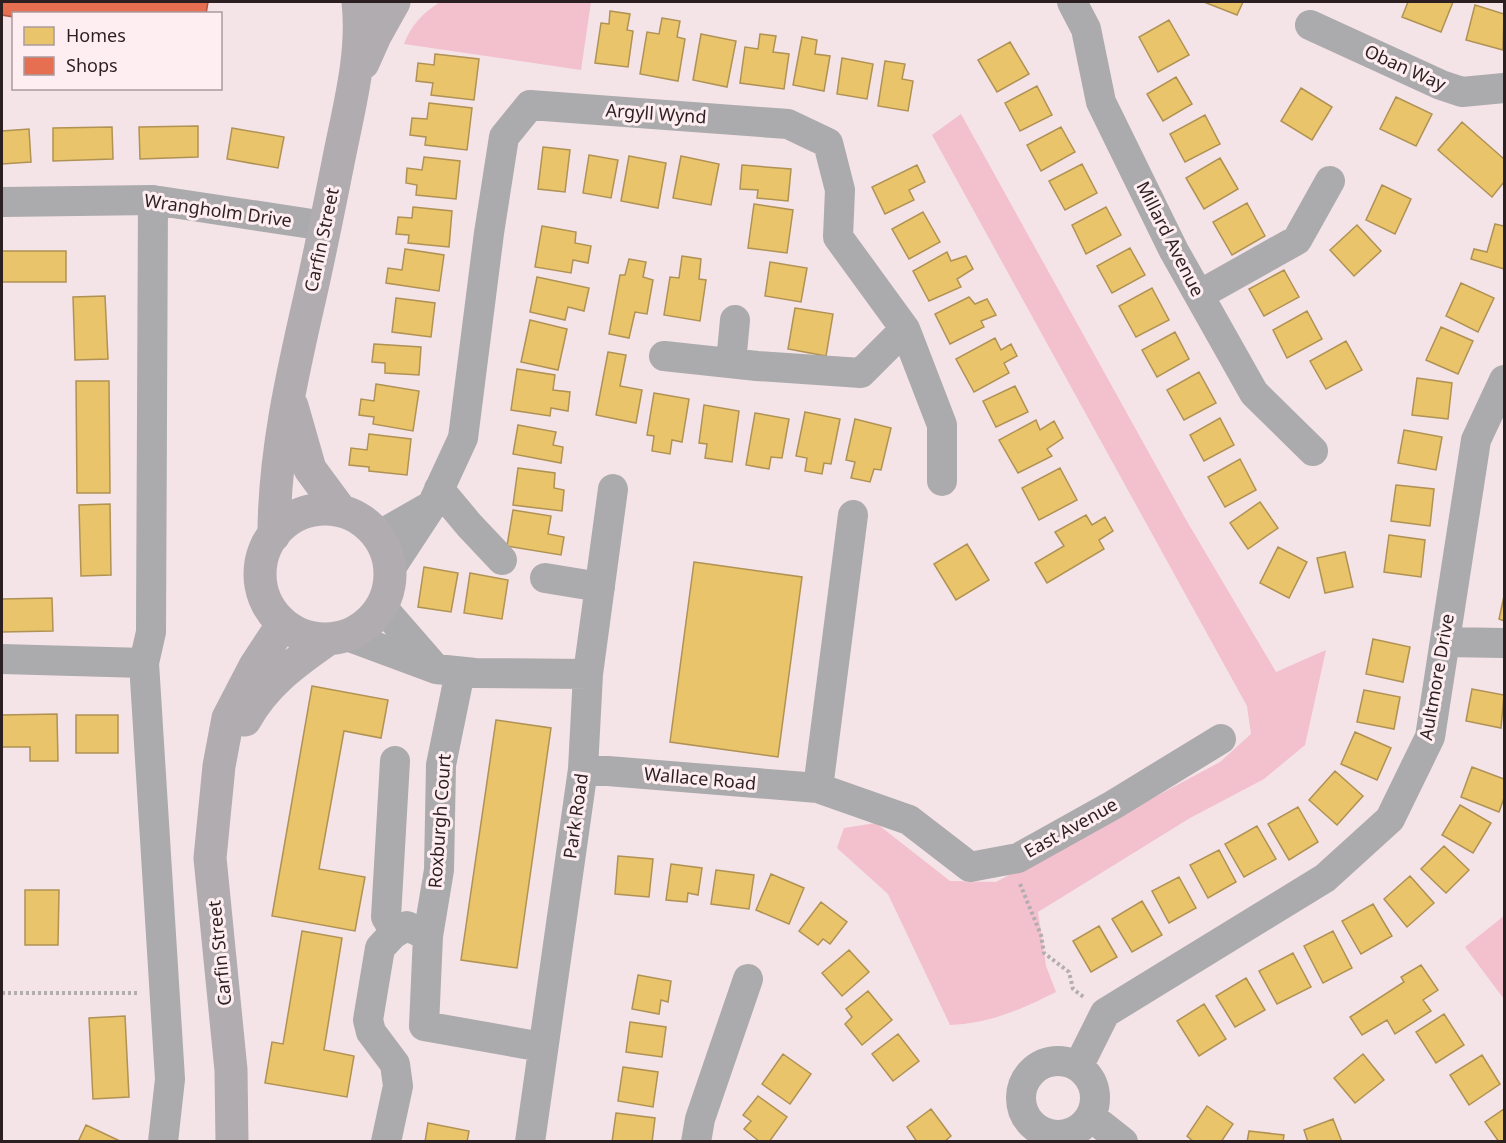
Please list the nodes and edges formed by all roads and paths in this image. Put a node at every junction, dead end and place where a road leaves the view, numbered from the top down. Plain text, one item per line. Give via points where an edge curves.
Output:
1 (358, 2) edge
2 (394, 2) edge
3 (1072, 2) edge
4 (1310, 25) dead end
5 (353, 87) junction
6 (1504, 88) edge
7 (1330, 181) dead end
8 (153, 200) junction
9 (2, 202) edge
10 (325, 226) junction
11 (1199, 295) junction
12 (735, 320) dead end
13 (905, 329) junction
14 (664, 356) dead end
15 (731, 363) junction
16 (1504, 380) edge
17 (288, 393) junction
18 (1313, 451) dead end
19 (942, 481) dead end
20 (614, 489) dead end
21 (436, 497) junction
22 (340, 511) junction
23 (853, 515) dead end
24 (273, 535) junction
25 (378, 536) junction
26 (502, 560) dead end
27 (390, 569) junction
28 (545, 578) dead end
29 (600, 587) junction
30 (382, 607) junction
31 (282, 625) junction
32 (337, 638) junction
33 (1444, 642) junction
34 (1504, 643) edge
35 (2, 658) edge
36 (144, 663) junction
37 (448, 670) junction
38 (588, 674) junction
39 (1221, 739) dead end
40 (395, 761) dead end
41 (219, 766) junction
42 (582, 769) junction
43 (818, 788) junction
44 (1007, 860) junction
45 (395, 932) junction
46 (428, 936) junction
47 (748, 979) dead end
48 (2, 993) edge
49 (165, 993) junction
50 (1105, 1013) junction
51 (542, 1047) junction
52 (1078, 1067) junction
53 (1090, 1116) junction
54 (1028, 1135) edge
55 (163, 1142) edge
56 (232, 1142) edge
57 (386, 1142) edge
58 (530, 1142) edge
59 (696, 1142) edge
60 (1123, 1142) edge

1 - 5 main road, Carfin Street via 360,27
2 - 5 main road, Carfin Street
3 - 11 street, Millard Avenue via 1086,29 1101,102
4 - 6 street, Oban Way via 1462,92
5 - 10 main road, Carfin Street
7 - 11 street via 1297,240
8 - 9 street, Wrangholm Drive
8 - 10 street, Wrangholm Drive
8 - 36 street via 151,632
10 - 17 main road, Carfin Street
11 - 18 street, Millard Avenue via 1254,393
12 - 15 street
13 - 15 street via 861,374
13 - 19 street, Argyll Wynd via 942,425
13 - 21 street, Argyll Wynd via 838,237 840,190 828,143 788,123 530,105 504,137 463,438
14 - 15 street
16 - 33 street, Aultmore Drive via 1476,440
17 - 22 main road, Carfin Street via 310,469
17 - 24 main road, Carfin Street
20 - 29 street, Park Road
21 - 25 street
21 - 26 street
21 - 27 street, Argyll Wynd
22 - 24 main road via 306,511 285,521
22 - 25 main road via 362,520
23 - 43 street
24 - 31 main road via 261,558 259,581 270,612
25 - 27 main road
27 - 30 main road
28 - 29 street
29 - 38 street, Park Road
30 - 32 main road via 367,625
30 - 37 street
31 - 32 main road via 297,634
31 - 41 main road, Carfin Street via 228,718
32 - 37 street
32 - 41 main road, Carfin Street via 285,670 254,705
33 - 34 street
33 - 50 street, Aultmore Drive via 1430,737 1390,819 1325,878
35 - 36 street
36 - 49 street
37 - 38 street
37 - 46 street, Roxburgh Court via 439,870
38 - 42 street, Park Road
39 - 44 street, East Avenue via 1113,805 1018,858
40 - 45 street via 386,917
41 - 56 main road, Carfin Street via 210,858 231,1070
42 - 43 street, Wallace Road
42 - 51 street, Park Road
43 - 44 street, East Avenue via 909,820 970,867
44 - 50 path via 1041,935 1044,953 1069,972 1073,989
45 - 46 street via 407,926
45 - 57 street via 380,948 368,1020 370,1032 395,1064 398,1086
46 - 51 street, Roxburgh Court via 424,1026
47 - 59 street via 700,1119
48 - 49 path
49 - 55 street via 170,1079
50 - 52 street
51 - 58 street, Park Road
52 - 53 street via 1090,1080 1094,1092
52 - 54 street via 1064,1062 1044,1064 1024,1082 1021,1094
53 - 54 street via 1083,1126 1066,1134
53 - 60 street

